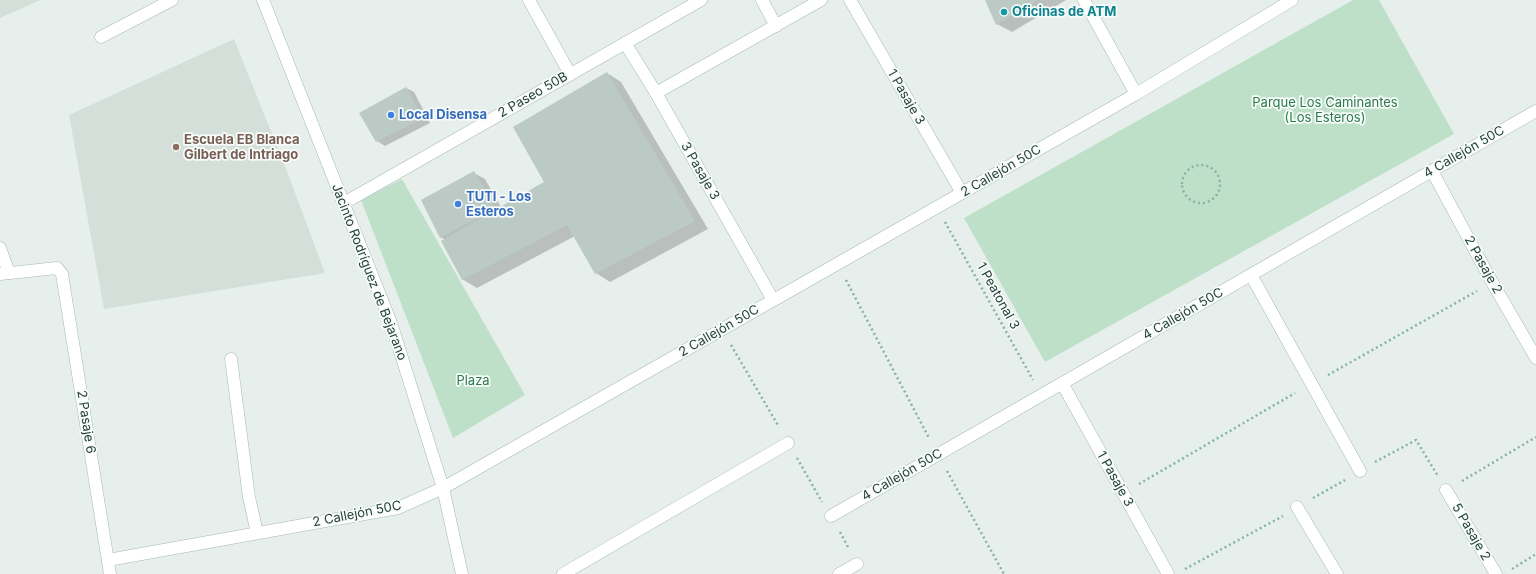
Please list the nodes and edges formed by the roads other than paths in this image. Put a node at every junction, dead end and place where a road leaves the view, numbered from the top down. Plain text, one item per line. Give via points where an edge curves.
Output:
1 (172, 0) edge
2 (263, 0) edge
3 (529, 0) edge
4 (702, 0) edge
5 (762, 0) edge
6 (821, 0) edge
7 (850, 0) edge
8 (1084, 0) edge
9 (1292, 0) edge
10 (776, 26) junction
11 (101, 38) dead end
12 (625, 43) junction
13 (570, 74) junction
14 (656, 93) junction
15 (1136, 94) junction
16 (1536, 111) edge
17 (1432, 171) junction
18 (962, 194) junction
19 (344, 203) junction
20 (0, 248) edge
21 (5, 274) edge
22 (1251, 275) junction
23 (773, 300) junction
24 (1536, 358) edge
25 (231, 359) dead end
26 (1062, 383) junction
27 (788, 443) dead end
28 (1360, 471) road end
29 (443, 488) junction
30 (1446, 490) road end
31 (1297, 508) road end
32 (831, 516) dead end
33 (257, 533) junction
34 (108, 560) junction
35 (858, 564) dead end
36 (110, 574) edge
37 (462, 574) edge
38 (563, 574) edge
39 (839, 574) edge
40 (1168, 574) edge
41 (1337, 574) edge
42 (1496, 574) edge

1 - 11 street
2 - 19 street, Jacinto Rodríguez de Bejarano
3 - 13 street
4 - 12 street, 2 Paseo 50B
5 - 10 street
6 - 10 street
7 - 18 street, 1 Pasaje 3
8 - 15 street
9 - 15 street, 2 Callejón 50C
10 - 14 street
12 - 13 street, 2 Paseo 50B
12 - 14 street, 3 Pasaje 3
13 - 19 street, 2 Paseo 50B
14 - 23 street, 3 Pasaje 3
15 - 18 street, 2 Callejón 50C
16 - 17 street, 4 Callejón 50C
17 - 22 street, 4 Callejón 50C
17 - 24 street, 2 Pasaje 2
18 - 23 street, 2 Callejón 50C
19 - 29 street, Jacinto Rodríguez de Bejarano via 391,323
20 - 21 street
21 - 34 street, 2 Pasaje 6 via 57,268 62,274
22 - 26 street, 4 Callejón 50C
22 - 28 street
23 - 29 street, 2 Callejón 50C
25 - 33 street via 249,497
26 - 32 street, 4 Callejón 50C
26 - 40 street, 1 Pasaje 3
27 - 38 street
29 - 33 street, 2 Callejón 50C via 398,508
29 - 37 street, Jacinto Rodríguez de Bejarano
30 - 42 street, 5 Pasaje 2
31 - 41 street
33 - 34 street, 2 Callejón 50C
34 - 36 street, 2 Pasaje 6
35 - 39 street

